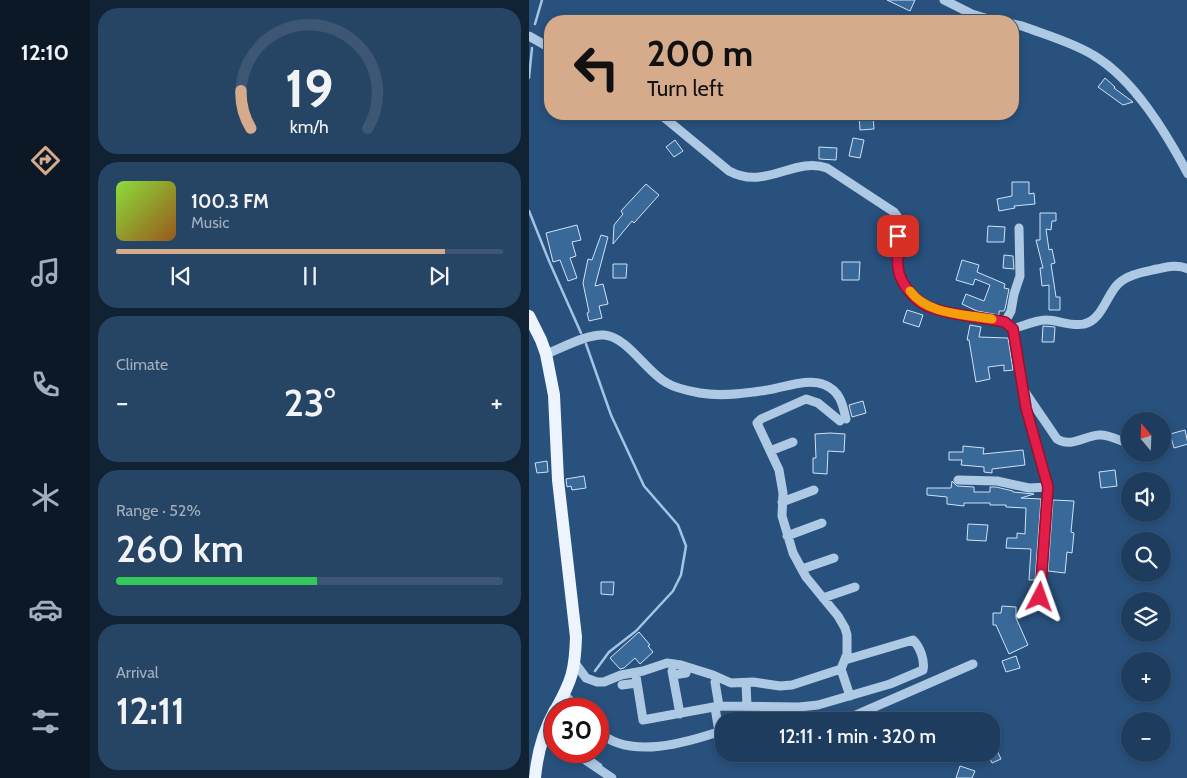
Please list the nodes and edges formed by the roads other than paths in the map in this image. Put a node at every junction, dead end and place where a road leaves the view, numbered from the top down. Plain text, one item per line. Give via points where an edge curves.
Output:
1 (944, 0) edge
2 (975, 15) edge
3 (1019, 25) edge
4 (529, 36) edge
5 (544, 45) edge
6 (667, 120) edge
7 (1187, 174) edge
8 (1019, 228) dead end
9 (1187, 269) edge
10 (529, 316) edge
11 (1005, 322) junction
12 (1013, 329) junction
13 (546, 354) junction
14 (1023, 390) junction
15 (1121, 441) dead end
16 (793, 442) dead end
17 (771, 451) junction
18 (958, 480) dead end
19 (1048, 487) junction
20 (814, 490) dead end
21 (782, 502) junction
22 (822, 524) dead end
23 (787, 536) junction
24 (834, 558) dead end
25 (802, 568) junction
26 (855, 587) dead end
27 (1040, 597) dead end
28 (823, 598) junction
29 (845, 660) junction
30 (575, 662) junction
31 (973, 664) dead end
32 (841, 669) junction
33 (687, 673) dead end
34 (715, 682) dead end
35 (746, 683) junction
36 (622, 685) dead end
37 (564, 694) junction
38 (850, 696) junction
39 (562, 698) edge
40 (568, 698) edge
41 (747, 706) junction
42 (717, 707) junction
43 (718, 712) edge
44 (863, 712) edge
45 (680, 714) junction
46 (715, 730) edge
47 (609, 739) edge
48 (544, 748) edge
49 (590, 763) edge
50 (535, 778) edge
51 (612, 778) edge

1 - 2 street
3 - 7 street via 1081,48 1121,76 1169,139
4 - 5 street
6 - 11 street via 737,175 758,178 808,166 827,168 897,216 898,267 903,281 923,304
8 - 11 street via 1020,276
9 - 12 street via 1166,267 1127,278 1113,290 1098,315 1085,324 1045,320
10 - 13 main road
11 - 12 street
12 - 14 street
13 - 17 street via 605,335 624,344 660,378 682,390 703,394 746,393 811,382 825,385 843,401 843,420 818,403 806,400 758,421 757,425
13 - 30 main road via 554,395 558,480 576,637
14 - 15 street via 1063,443 1098,435
14 - 19 street
16 - 17 street
17 - 21 street via 779,470
18 - 19 street
19 - 27 street
20 - 21 street
21 - 23 street
22 - 23 street
23 - 25 street
24 - 25 street
25 - 28 street
26 - 28 street
28 - 29 street via 845,628 848,643
29 - 32 street
29 - 38 street via 913,640 918,645 924,665 923,670 911,676
30 - 35 street via 586,678 597,682 667,663 713,675 728,683
30 - 37 main road
31 - 44 street
32 - 35 street via 788,686
32 - 38 street
33 - 45 street via 673,673
34 - 42 street
35 - 41 street
36 - 45 street via 636,679 643,720
37 - 39 main road
37 - 40 street
38 - 41 street via 799,707
41 - 42 street
42 - 43 street
42 - 45 street
46 - 47 street via 681,743 643,746
48 - 50 main road via 537,760
49 - 51 street

